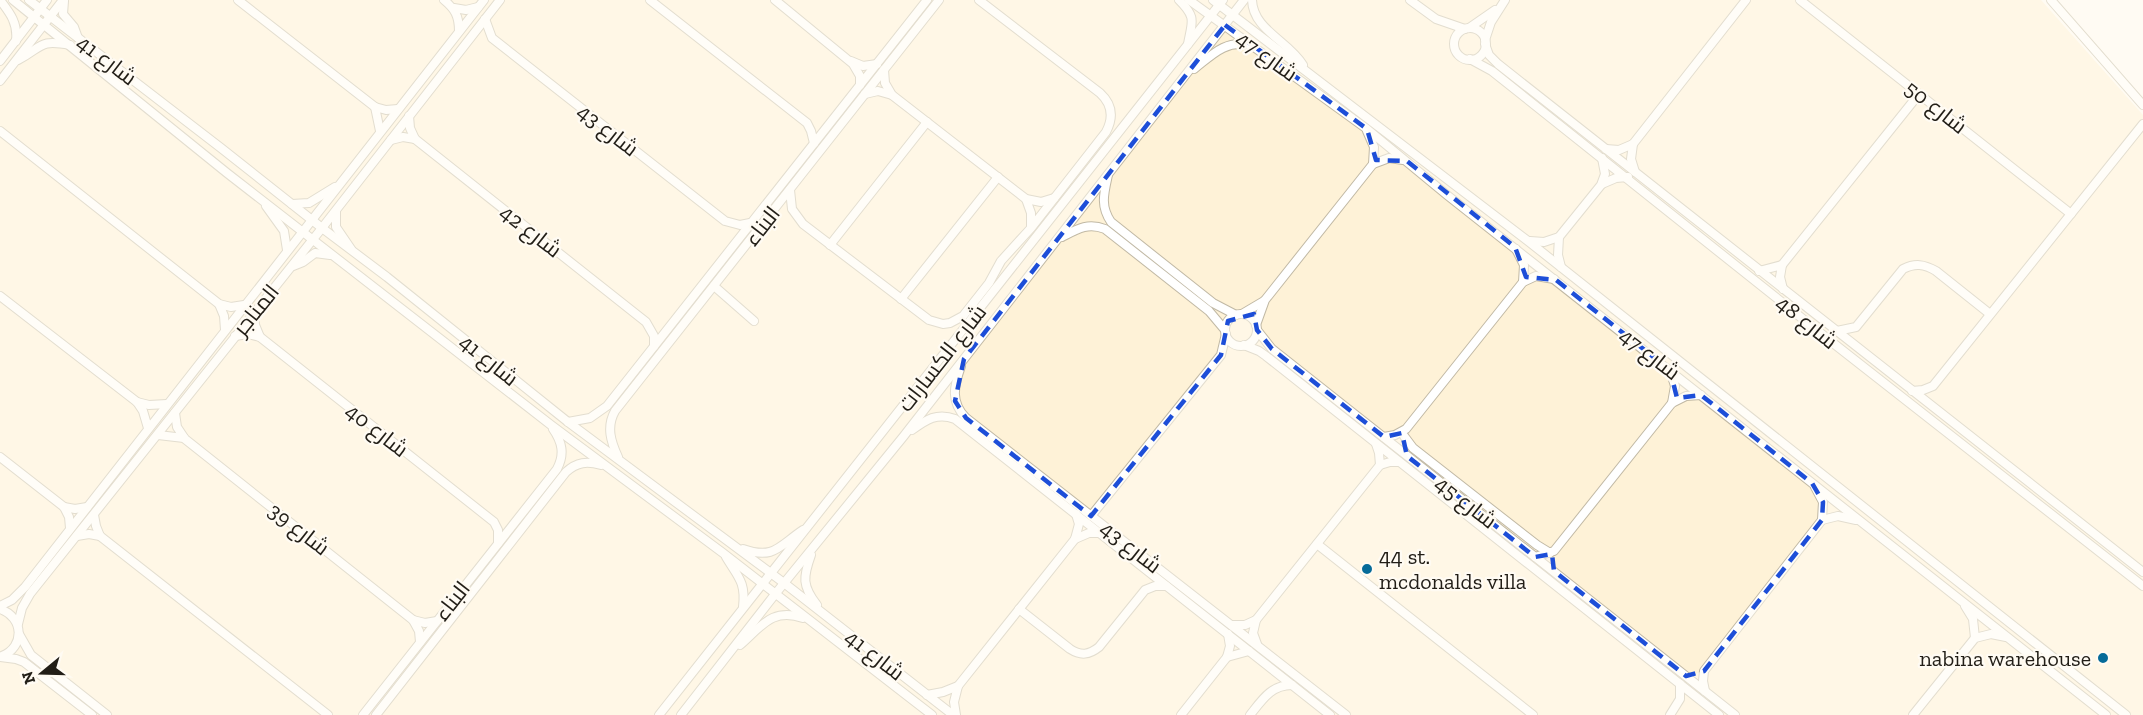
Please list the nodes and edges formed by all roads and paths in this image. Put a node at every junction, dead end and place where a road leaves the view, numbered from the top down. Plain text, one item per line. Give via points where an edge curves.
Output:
1 (0, 0) edge
2 (13, 0) edge
3 (29, 0) edge
4 (47, 0) edge
5 (63, 0) edge
6 (238, 0) edge
7 (444, 0) edge
8 (500, 0) edge
9 (650, 0) edge
10 (775, 0) edge
11 (927, 0) edge
12 (939, 0) edge
13 (979, 0) edge
14 (1179, 0) edge
15 (1189, 0) edge
16 (1244, 0) edge
17 (1252, 0) edge
18 (1410, 0) edge
19 (1800, 0) edge
20 (2050, 0) edge
21 (1746, 1) edge
22 (1218, 2) edge
23 (481, 3) edge
24 (1503, 3) edge
25 (454, 8) junction
26 (40, 9) junction
27 (1233, 15) junction
28 (50, 16) junction
29 (1211, 16) junction
30 (35, 17) junction
31 (485, 19) junction
32 (44, 24) junction
33 (1225, 25) junction
34 (1467, 28) junction
35 (459, 31) junction
36 (492, 38) junction
37 (79, 39) junction
38 (470, 39) junction
39 (16, 41) junction
40 (1485, 42) junction
41 (71, 45) junction
42 (1188, 45) junction
43 (1254, 46) junction
44 (1470, 59) junction
45 (0, 61) edge
46 (850, 61) junction
47 (14, 62) junction
48 (877, 64) junction
49 (885, 69) junction
50 (1305, 69) junction
51 (1181, 79) junction
52 (0, 81) edge
53 (860, 85) junction
54 (865, 94) junction
55 (1919, 94) junction
56 (892, 95) junction
57 (2143, 105) edge
58 (375, 107) junction
59 (398, 109) junction
60 (409, 117) junction
61 (927, 122) junction
62 (807, 123) junction
63 (829, 124) junction
64 (2143, 124) edge
65 (1367, 129) junction
66 (0, 131) edge
67 (380, 131) junction
68 (415, 139) junction
69 (390, 140) junction
70 (814, 143) junction
71 (1633, 144) junction
72 (1603, 153) junction
73 (1407, 161) junction
74 (1373, 164) junction
75 (1109, 172) junction
76 (1631, 175) junction
77 (998, 177) junction
78 (1601, 185) junction
79 (337, 186) junction
80 (790, 190) junction
81 (1055, 197) junction
82 (1026, 199) junction
83 (264, 201) junction
84 (291, 203) junction
85 (337, 209) junction
86 (2070, 214) junction
87 (310, 219) junction
88 (725, 221) junction
89 (750, 223) junction
90 (322, 228) junction
91 (1030, 228) junction
92 (302, 231) junction
93 (1559, 237) junction
94 (313, 239) junction
95 (1058, 239) junction
96 (1528, 241) junction
97 (733, 244) junction
98 (830, 245) junction
99 (1515, 247) junction
100 (287, 250) junction
101 (352, 251) junction
102 (335, 256) junction
103 (1017, 262) junction
104 (1782, 265) junction
105 (291, 266) junction
106 (1561, 267) junction
107 (1759, 271) junction
108 (993, 276) junction
109 (1556, 279) junction
110 (1523, 282) junction
111 (714, 286) junction
112 (1783, 289) junction
113 (0, 296) edge
114 (900, 298) junction
115 (1265, 300) junction
116 (219, 304) junction
117 (244, 305) junction
118 (254, 312) junction
119 (1990, 314) junction
120 (1239, 315) junction
121 (754, 321) dead end
122 (646, 322) junction
123 (670, 326) junction
124 (1856, 327) junction
125 (1256, 328) junction
126 (225, 330) junction
127 (1837, 331) junction
128 (1226, 332) junction
129 (235, 336) junction
130 (260, 337) junction
131 (1242, 345) junction
132 (654, 346) junction
133 (1857, 347) junction
134 (1221, 355) junction
135 (964, 359) junction
136 (1670, 370) junction
137 (1933, 386) junction
138 (1912, 391) junction
139 (1701, 395) junction
140 (137, 402) junction
141 (1672, 403) junction
142 (167, 404) junction
143 (1934, 408) junction
144 (175, 413) junction
145 (568, 422) junction
146 (551, 425) junction
147 (148, 428) junction
148 (1405, 432) junction
149 (158, 435) junction
150 (903, 436) junction
151 (1384, 437) junction
152 (185, 439) junction
153 (1375, 442) junction
154 (1407, 456) junction
155 (0, 457) edge
156 (619, 459) junction
157 (1401, 463) junction
158 (1380, 465) junction
159 (608, 467) junction
160 (1812, 483) junction
161 (64, 507) junction
162 (87, 507) junction
163 (1076, 514) junction
164 (94, 515) junction
165 (1091, 516) junction
166 (517, 519) junction
167 (1822, 520) junction
168 (1861, 521) junction
169 (494, 522) junction
170 (812, 524) junction
171 (70, 528) junction
172 (1100, 533) junction
173 (77, 536) junction
174 (100, 536) junction
175 (1076, 539) junction
176 (498, 543) junction
177 (1317, 544) junction
178 (734, 547) junction
179 (813, 549) junction
180 (1552, 552) junction
181 (723, 553) junction
182 (1536, 557) junction
183 (1143, 568) junction
184 (1554, 571) junction
185 (2143, 572) edge
186 (771, 573) junction
187 (784, 583) junction
188 (763, 584) junction
189 (1166, 586) junction
190 (2143, 586) edge
191 (1145, 590) junction
192 (776, 593) junction
193 (1963, 602) junction
194 (743, 607) junction
195 (0, 608) edge
196 (1019, 609) junction
197 (827, 618) junction
198 (413, 620) junction
199 (1256, 620) junction
200 (437, 621) junction
201 (810, 621) junction
202 (18, 624) junction
203 (1232, 625) junction
204 (19, 634) junction
205 (1228, 634) junction
206 (1975, 638) junction
207 (2010, 639) junction
208 (419, 643) junction
209 (1258, 645) junction
210 (1249, 651) junction
211 (729, 654) junction
212 (0, 657) edge
213 (1227, 657) junction
214 (1704, 671) junction
215 (1686, 676) junction
216 (1680, 684) junction
217 (1292, 685) junction
218 (958, 686) junction
219 (1705, 691) junction
220 (927, 695) junction
221 (1699, 699) junction
222 (1678, 704) junction
223 (920, 706) junction
224 (92, 715) edge
225 (107, 715) edge
226 (328, 715) edge
227 (363, 715) edge
228 (376, 715) edge
229 (660, 715) edge
230 (681, 715) edge
231 (922, 715) edge
232 (932, 715) edge
233 (955, 715) edge
234 (1181, 715) edge
235 (1250, 715) edge
236 (1330, 715) edge
237 (1346, 715) edge
238 (1533, 715) edge
239 (1670, 715) edge
240 (1719, 715) edge
241 (1735, 715) edge
242 (1913, 715) edge
243 (2106, 715) edge
244 (2126, 715) edge

1 - 39 street via 14,19
2 - 30 street, شارع 41
3 - 26 street, شارع 41
4 - 26 street
5 - 28 street
5 - 37 street via 63,14
6 - 58 street
7 - 25 street
8 - 31 street, المناجر
9 - 62 street
10 - 46 street
11 - 48 street, البناء
12 - 49 street, البناء
13 - 81 street, شارع الكسارات via 1100,93 1111,111 1106,132
14 - 42 street via 1192,16
15 - 29 street, شارع 47
16 - 27 street, شارع الكسارات
17 - 50 street via 1256,18 1299,58
18 - 34 street via 1436,19
19 - 55 street, شارع 50
20 - 57 street
21 - 71 street
22 - 27 street, شارع 47
22 - 29 street, شارع الكسارات
23 - 25 street via 466,10
23 - 35 street, المناجر
24 - 34 street
24 - 40 street
25 - 35 street
26 - 28 street, شارع 41
26 - 30 street
27 - 33 street, شارع الكسارات
27 - 50 street, شارع 47
28 - 32 street
28 - 37 street, شارع 41
29 - 33 street, شارع 47
29 - 42 street, شارع الكسارات
30 - 32 street, شارع 41
30 - 39 street
31 - 36 street
31 - 38 street, المناجر
32 - 41 street, شارع 41
32 - 47 street
33 - 43 street, شارع 47
33 - 51 street, شارع الكسارات
34 - 40 street via 1479,31
34 - 44 street via 1456,35 1454,46 1460,56
35 - 59 street, المناجر
36 - 38 street
36 - 88 street, شارع 43
37 - 84 street, شارع 41
38 - 60 street, المناجر
39 - 45 street
40 - 44 street via 1481,54
40 - 72 street, شارع 48 via 1498,64
41 - 47 street via 43,44
41 - 83 street, شارع 41
42 - 103 street, شارع الكسارات
43 - 51 street via 1226,45
43 - 65 street, شارع 47
44 - 72 street, شارع 48
46 - 48 street via 863,66
46 - 53 street via 858,72
47 - 52 street
48 - 53 street, البناء
49 - 54 street, البناء
49 - 56 street via 885,83
50 - 96 street, شارع 47
51 - 75 street, شارع الكسارات
53 - 63 street, البناء
54 - 56 street via 878,91
54 - 80 street, البناء
55 - 86 street, شارع 50
55 - 104 street
56 - 61 street
58 - 59 street
58 - 67 street
59 - 67 street, المناجر
60 - 68 street
60 - 69 street, المناجر
61 - 77 street
61 - 98 street
62 - 63 street
62 - 70 street
63 - 70 street, البناء
64 - 86 street
65 - 73 street, شارع 47
65 - 74 street via 1374,147
66 - 116 street
67 - 79 street, المناجر
68 - 69 street
68 - 122 street, شارع 42
69 - 85 street, المناجر
70 - 89 street, البناء
71 - 72 street
71 - 76 street
72 - 76 street, شارع 48
72 - 78 street via 1605,174
73 - 74 street via 1389,158
73 - 99 street, شارع 47
74 - 115 street
75 - 95 street, شارع الكسارات
75 - 120 street via 1103,200 1111,222 1213,303
76 - 78 street
76 - 107 street, شارع 48
76 - 190 street, شارع 48 via 1842,350
77 - 82 street
77 - 114 street
78 - 93 street
79 - 84 street, المناجر via 309,203
79 - 87 street, المناجر
80 - 98 street via 796,218
80 - 111 street, البناء
81 - 82 street via 1041,202
81 - 91 street, شارع الكسارات
82 - 91 street via 1031,213
83 - 92 street, شارع 41
83 - 100 street via 284,231
84 - 87 street, شارع 41
85 - 90 street, المناجر
85 - 101 street via 336,227
86 - 119 street
87 - 90 street, شارع 41
87 - 92 street, المناجر
88 - 89 street
88 - 97 street
89 - 97 street, البناء
90 - 94 street, المناجر
90 - 101 street, شارع 41
91 - 108 street, شارع الكسارات
92 - 94 street, شارع 41
92 - 100 street, المناجر
93 - 96 street via 1544,242
93 - 106 street
94 - 102 street, شارع 41
94 - 105 street, المناجر
95 - 128 street via 1083,226 1105,229 1209,311
95 - 135 street, شارع الكسارات
96 - 106 street, شارع 47
97 - 123 street, البناء
98 - 114 street
99 - 109 street, شارع 47
99 - 110 street via 1524,265
100 - 117 street, المناجر
101 - 145 street, شارع 41
102 - 105 street via 315,253
102 - 146 street, شارع 41
103 - 108 street
103 - 170 street, شارع الكسارات
104 - 107 street
104 - 112 street
105 - 118 street, المناجر
106 - 244 street, شارع 47
107 - 112 street, شارع 48
108 - 114 street, شارع الكسارات via 957,321 943,324 929,320
109 - 110 street via 1536,276
109 - 136 street, شارع 47
110 - 148 street
111 - 121 street
111 - 156 street, البناء via 612,417 610,437
112 - 127 street, شارع 48
113 - 140 street
115 - 120 street
115 - 125 street
116 - 117 street
116 - 126 street
117 - 126 street, المناجر
118 - 129 street, المناجر
118 - 130 street
119 - 124 street, شارع 48 via 1936,271 1920,264 1903,269
119 - 137 street
120 - 125 street via 1252,319
120 - 128 street via 1228,321
122 - 123 street, شارع 42
122 - 132 street via 654,336
123 - 132 street, البناء
124 - 127 street, شارع 48
124 - 133 street, شارع 48
125 - 131 street via 1253,340
125 - 151 street, شارع 45 via 1272,349
126 - 142 street, المناجر
127 - 133 street, شارع 48
128 - 131 street via 1230,341
128 - 134 street
129 - 130 street
129 - 144 street, المناجر
130 - 169 street, شارع 40
131 - 134 street
131 - 153 street, شارع 45 via 1266,356
132 - 145 street, البناء via 603,410 590,418
133 - 138 street, شارع 48
134 - 165 street
135 - 150 street, شارع الكسارات
135 - 165 street, شارع 43 via 954,388 955,401 962,413
136 - 139 street, شارع 47
136 - 141 street via 1675,386
137 - 138 street
137 - 143 street
138 - 143 street, شارع 48
139 - 141 street via 1686,396
139 - 160 street, شارع 47
140 - 142 street
140 - 147 street
141 - 180 street
142 - 147 street, المناجر
143 - 185 street, شارع 48
144 - 149 street, المناجر
144 - 152 street via 177,427
145 - 156 street, شارع 41
146 - 159 street, شارع 41
146 - 166 street, البناء via 561,442 561,461
147 - 162 street, المناجر
148 - 151 street
148 - 154 street
148 - 180 street via 1413,448 1537,545
149 - 152 street
149 - 164 street, المناجر
150 - 163 street, شارع 43 via 927,419 955,419
150 - 179 street, شارع الكسارات
151 - 154 street, شارع 45
152 - 198 street, شارع 39
153 - 157 street, شارع 45
153 - 158 street
154 - 182 street, شارع 45
155 - 161 street
156 - 178 street, شارع 41
157 - 158 street
157 - 216 street, شارع 45
158 - 177 street
159 - 181 street, شارع 41
159 - 228 street, البناء via 587,462 566,472
160 - 167 street via 1823,502
160 - 168 street, شارع 47
161 - 162 street
161 - 171 street
162 - 171 street, المناجر
163 - 172 street, شارع 43
163 - 175 street
164 - 173 street, المناجر
164 - 174 street
165 - 203 street, شارع 43
166 - 169 street
166 - 176 street, البناء
167 - 168 street via 1838,516
167 - 214 street
168 - 193 street, شارع 47
169 - 176 street
170 - 178 street via 770,553
170 - 186 street, شارع الكسارات
171 - 195 street, المناجر via 19,594
172 - 175 street
172 - 183 street, شارع 43
173 - 174 street
173 - 202 street, المناجر via 30,594
174 - 226 street
175 - 196 street
176 - 200 street, البناء
177 - 199 street
177 - 238 street
178 - 186 street, شارع 41
179 - 187 street, شارع الكسارات
179 - 197 street via 805,584
180 - 182 street
180 - 184 street
181 - 188 street, شارع 41
181 - 194 street via 742,581
182 - 184 street, شارع 45
183 - 189 street, شارع 43
183 - 191 street
184 - 215 street, شارع 45
186 - 187 street, شارع 41
186 - 188 street, شارع الكسارات
187 - 192 street, شارع الكسارات
187 - 197 street, شارع 41
188 - 192 street, شارع 41
188 - 194 street, شارع الكسارات
189 - 191 street
189 - 205 street, شارع 43
191 - 196 street via 1099,647 1085,654 1070,649
192 - 201 street, شارع 41
192 - 211 street, شارع الكسارات
193 - 206 street via 1973,619
193 - 207 street, شارع 47
194 - 229 street, شارع الكسارات
195 - 202 street
196 - 218 street
197 - 220 street, شارع 41
198 - 200 street
198 - 208 street via 419,631
199 - 203 street
199 - 209 street via 1253,633
200 - 208 street, البناء
201 - 211 street via 794,615 777,615
201 - 223 street, شارع 41
202 - 204 street
203 - 209 street, شارع 43
204 - 212 street via 15,647
204 - 225 street via 31,654
205 - 210 street, شارع 43
205 - 213 street
206 - 207 street via 1991,634
206 - 242 street
207 - 243 street, شارع 47
208 - 227 street, البناء
209 - 237 street, شارع 43
210 - 213 street
210 - 217 street, شارع 43
211 - 230 street, شارع الكسارات
212 - 224 street via 24,662
213 - 234 street
214 - 215 street
214 - 219 street
215 - 219 street, شارع 45
216 - 221 street, شارع 45
216 - 222 street
217 - 235 street via 1270,691
217 - 236 street, شارع 43
218 - 220 street
218 - 233 street
219 - 241 street, شارع 45
220 - 233 street, شارع 41
221 - 222 street
221 - 240 street, شارع 45
222 - 239 street
223 - 231 street
223 - 232 street, شارع 41

